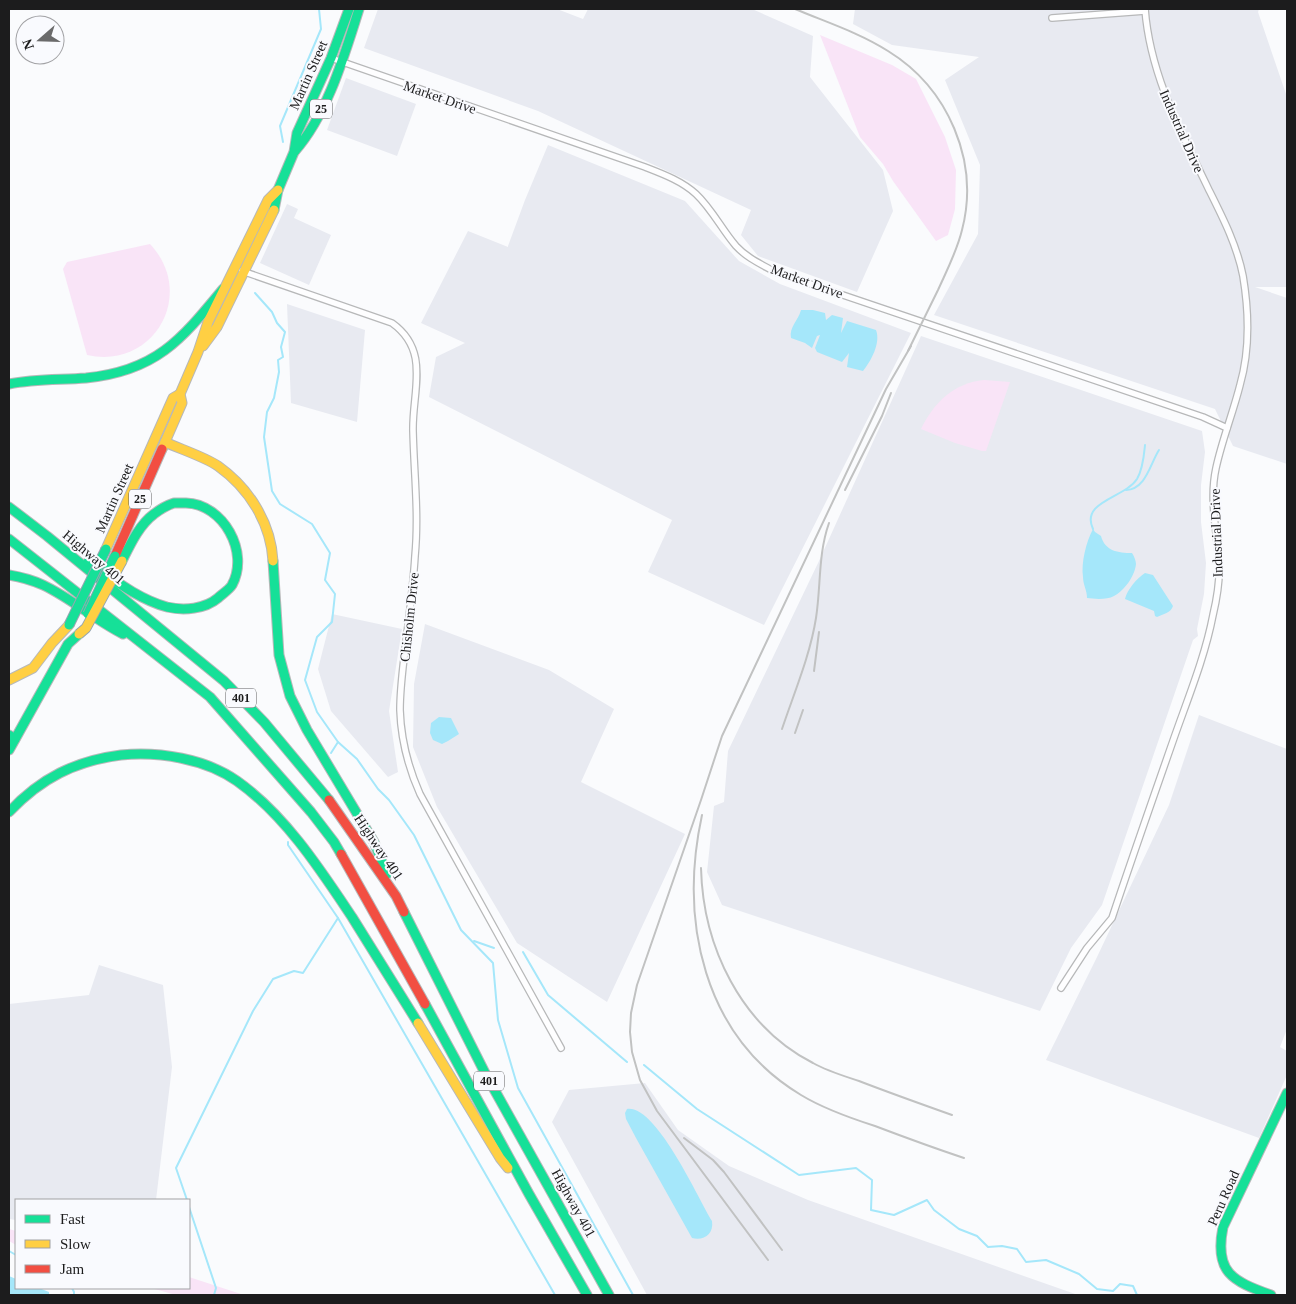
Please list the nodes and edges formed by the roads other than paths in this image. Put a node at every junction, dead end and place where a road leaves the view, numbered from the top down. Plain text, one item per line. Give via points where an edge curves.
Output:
1 (349, 9) edge
2 (359, 9) edge
3 (1145, 10) edge
4 (1052, 18) dead end
5 (331, 58) junction
6 (342, 62) junction
7 (294, 152) junction
8 (278, 190) junction
9 (234, 268) junction
10 (244, 272) junction
11 (223, 289) junction
12 (198, 352) junction
13 (9, 384) edge
14 (180, 394) junction
15 (1227, 428) junction
16 (165, 442) junction
17 (9, 507) edge
18 (47, 536) junction
19 (9, 540) edge
20 (118, 558) junction
21 (9, 575) edge
22 (69, 625) junction
23 (139, 642) junction
24 (68, 644) junction
25 (9, 680) edge
26 (12, 737) edge
27 (9, 750) edge
28 (9, 812) edge
29 (396, 896) junction
30 (1061, 988) dead end
31 (561, 1048) dead end
32 (1287, 1093) edge
33 (529, 1194) junction
34 (587, 1295) edge
35 (609, 1295) edge
36 (1271, 1295) edge

1 - 5 main road, Martin Street / 25
2 - 6 main road, Martin Street / 25
3 - 4 street
3 - 15 street, Industrial Drive via 1164,93 1220,212 1242,274 1248,327 1247,351
5 - 6 street, Market Drive
5 - 7 main road, Martin Street / 25 via 298,133
6 - 7 main road, Martin Street / 25 via 308,136
6 - 15 street, Market Drive via 674,179 696,194 737,247 775,272 1203,417
7 - 8 main road, Martin Street / 25
8 - 9 main road, Martin Street / 25 via 268,200
8 - 10 main road, Martin Street / 25 via 276,205
9 - 10 street, Chisholm Drive
9 - 11 main road, Martin Street / 25
10 - 12 main road, Martin Street / 25 via 217,327
10 - 31 street, Chisholm Drive via 392,323 406,336 415,353 417,373 413,430 417,518 400,697 404,748 420,794
11 - 12 main road, Martin Street / 25
11 - 13 main road via 187,333 155,360 113,374
12 - 14 main road, Martin Street / 25
14 - 16 main road, Martin Street / 25 via 182,403
14 - 22 main road, Martin Street / 25, bridge via 173,398
15 - 30 street, Industrial Drive via 1214,489 1219,584 1197,674 1112,918 1087,948
16 - 20 main road, Martin Street / 25
16 - 29 main road via 217,465 243,487 255,505 274,556 279,655 290,696 374,842
17 - 18 main road, Highway 401 / 401
18 - 20 main road via 151,601 186,610 203,607 218,599 235,579 239,565 238,552 226,524 215,513 194,502 180,502 154,514
18 - 29 main road, Highway 401 / 401 via 196,656 264,722 322,790
19 - 23 main road, 401
20 - 24 main road, 25, bridge via 86,628
21 - 23 main road via 40,582 58,591 108,628
22 - 24 main road, Martin Street / 25
22 - 25 main road via 33,668
23 - 33 main road, 401 via 210,697 334,842
24 - 26 main road, 25
26 - 27 main road, 25
28 - 33 main road via 26,794 56,774 100,758 141,753 172,756 205,765 236,780 260,799 325,876 384,966 500,1158
29 - 35 main road, Highway 401 / 401 via 485,1073
32 - 36 main road, Peru Road via 1220,1238 1222,1260 1233,1278 1247,1288
33 - 34 main road, 401

